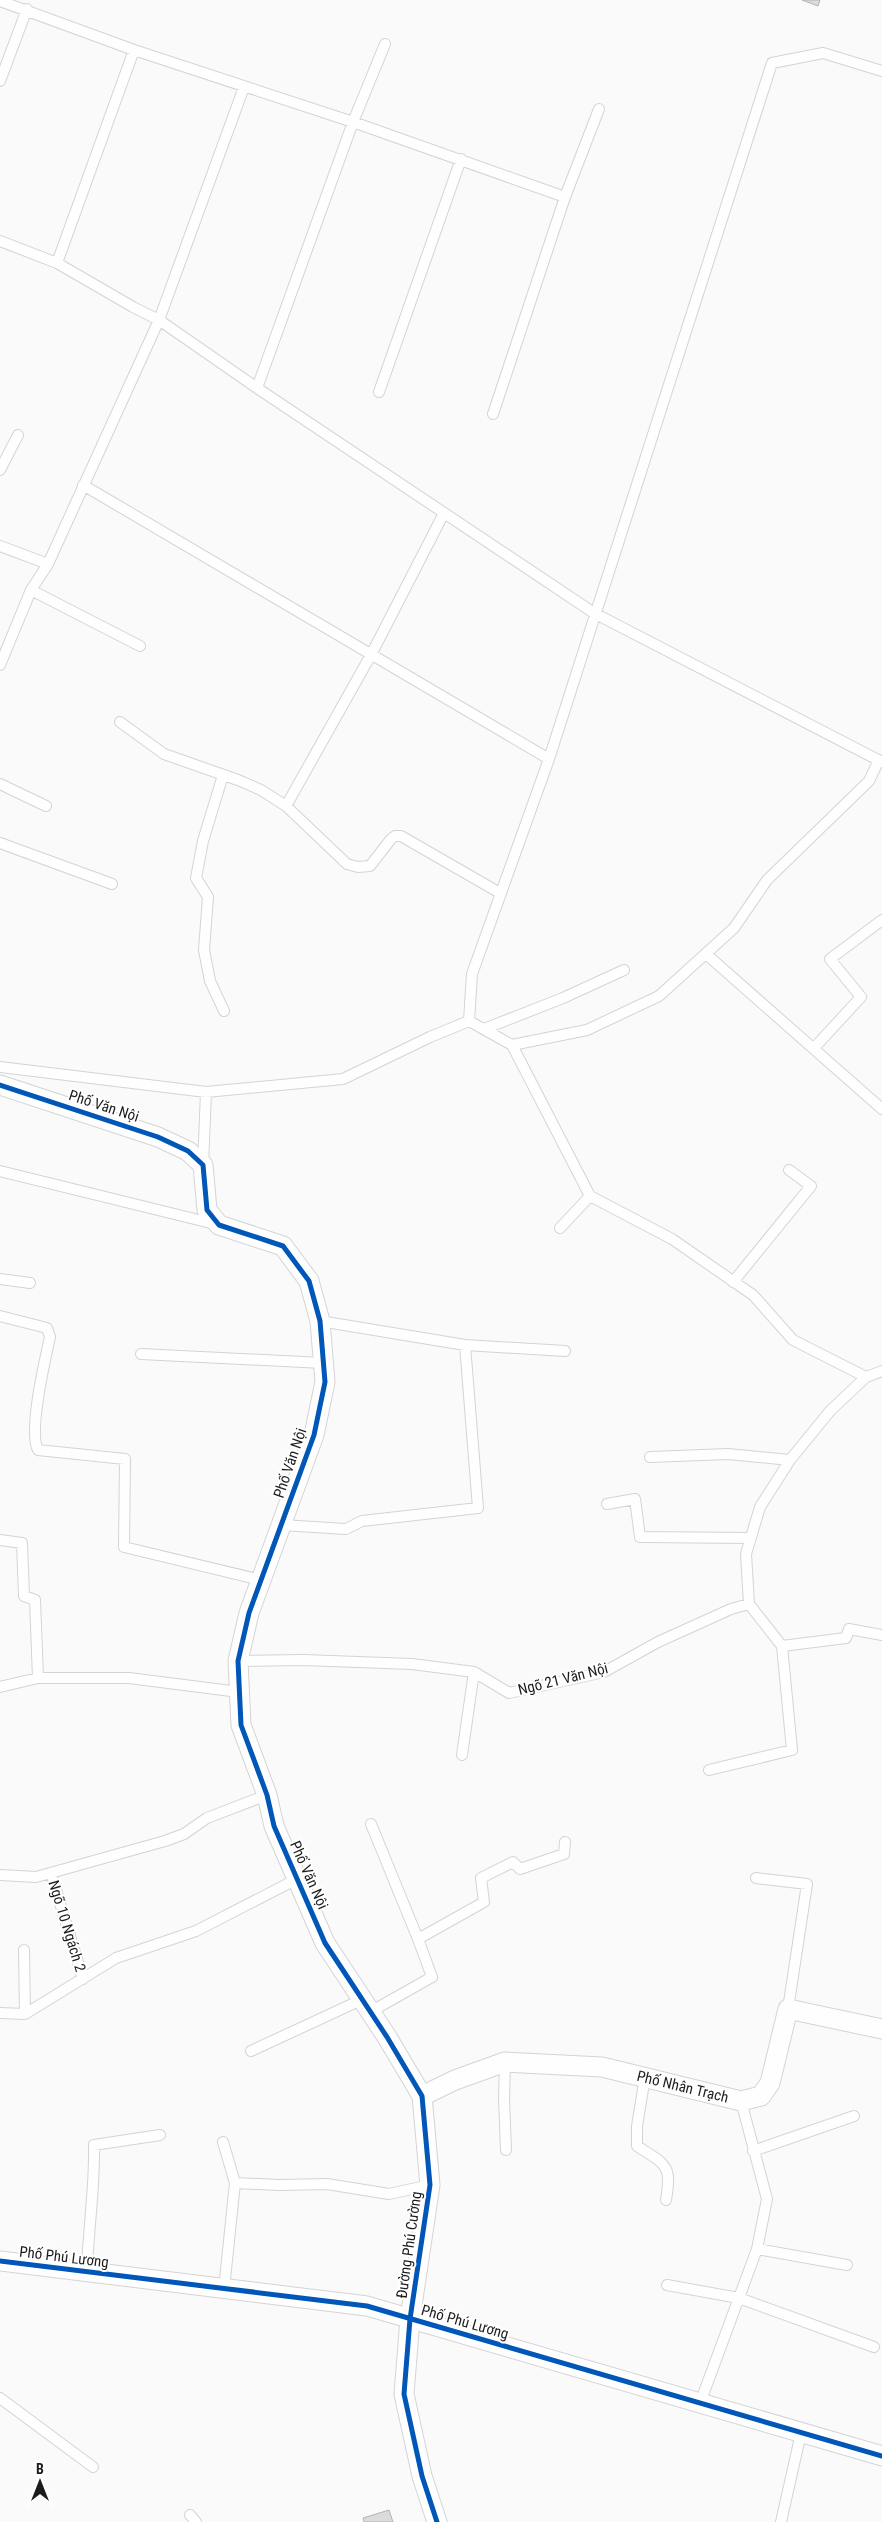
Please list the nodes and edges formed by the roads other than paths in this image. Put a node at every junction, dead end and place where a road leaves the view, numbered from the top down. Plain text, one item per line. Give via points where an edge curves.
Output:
1 (0, 1) edge
2 (27, 9) junction
3 (385, 44) dead end
4 (134, 50) junction
5 (882, 71) edge
6 (0, 81) edge
7 (244, 87) junction
8 (599, 109) dead end
9 (353, 122) junction
10 (461, 159) junction
11 (565, 197) junction
12 (0, 241) edge
13 (57, 263) junction
14 (159, 320) junction
15 (257, 388) junction
16 (379, 392) dead end
17 (493, 414) dead end
18 (18, 435) dead end
19 (0, 470) edge
20 (84, 485) junction
21 (444, 513) junction
22 (0, 546) edge
23 (48, 564) junction
24 (31, 590) junction
25 (594, 613) junction
26 (140, 646) dead end
27 (372, 653) junction
28 (0, 665) edge
29 (120, 722) dead end
30 (548, 759) junction
31 (880, 761) edge
32 (223, 775) junction
33 (0, 784) edge
34 (46, 806) dead end
35 (286, 806) junction
36 (0, 843) edge
37 (112, 884) dead end
38 (500, 894) junction
39 (882, 920) edge
40 (706, 954) junction
41 (624, 970) dead end
42 (224, 1011) dead end
43 (469, 1021) junction
44 (484, 1029) junction
45 (512, 1045) junction
46 (814, 1048) junction
47 (0, 1067) edge
48 (0, 1085) edge
49 (206, 1092) junction
50 (882, 1109) edge
51 (203, 1165) junction
52 (789, 1170) dead end
53 (0, 1171) edge
54 (590, 1196) junction
55 (219, 1225) junction
56 (560, 1228) dead end
57 (0, 1279) edge
58 (733, 1282) junction
59 (30, 1283) dead end
60 (0, 1316) edge
61 (320, 1321) junction
62 (465, 1345) junction
63 (565, 1351) dead end
64 (141, 1354) dead end
65 (323, 1363) junction
66 (882, 1371) edge
67 (866, 1377) junction
68 (650, 1457) dead end
69 (790, 1460) junction
70 (607, 1504) dead end
71 (282, 1525) junction
72 (751, 1538) junction
73 (0, 1540) edge
74 (261, 1580) junction
75 (749, 1604) junction
76 (882, 1635) edge
77 (782, 1646) junction
78 (238, 1661) junction
79 (474, 1672) junction
80 (38, 1678) junction
81 (0, 1687) edge
82 (239, 1692) junction
83 (462, 1755) dead end
84 (709, 1770) dead end
85 (267, 1795) junction
86 (370, 1824) dead end
87 (565, 1842) dead end
88 (51, 1873) junction
89 (0, 1875) edge
90 (756, 1878) dead end
91 (297, 1879) junction
92 (418, 1939) junction
93 (24, 1950) dead end
94 (83, 1979) junction
95 (366, 2006) junction
96 (788, 2009) junction
97 (0, 2013) edge
98 (25, 2014) junction
99 (882, 2030) edge
100 (251, 2051) dead end
101 (505, 2062) junction
102 (645, 2077) junction
103 (422, 2096) junction
104 (741, 2100) junction
105 (854, 2116) dead end
106 (160, 2135) dead end
107 (223, 2142) dead end
108 (506, 2150) dead end
109 (753, 2151) junction
110 (235, 2182) junction
111 (430, 2185) junction
112 (666, 2200) dead end
113 (757, 2249) junction
114 (0, 2261) edge
115 (847, 2265) dead end
116 (87, 2272) junction
117 (667, 2285) dead end
118 (224, 2289) junction
119 (739, 2298) junction
120 (410, 2319) junction
121 (874, 2347) dead end
122 (0, 2399) edge
123 (700, 2403) junction
124 (801, 2433) junction
125 (882, 2456) edge
126 (93, 2467) dead end
127 (437, 2522) edge
128 (781, 2522) edge

1 - 2 lane
2 - 4 lane
2 - 6 lane
3 - 9 lane
4 - 7 lane
4 - 13 lane
5 - 25 lane via 822,53 772,63
7 - 9 lane
7 - 14 lane
8 - 11 lane
9 - 10 lane
9 - 15 lane
10 - 11 lane
10 - 16 lane
11 - 17 lane
12 - 13 lane
13 - 14 lane
14 - 15 lane
14 - 20 lane
15 - 21 lane
18 - 19 lane
20 - 23 lane
20 - 27 lane
21 - 25 lane
21 - 27 lane
22 - 23 lane
23 - 24 lane
24 - 26 lane
24 - 28 lane
25 - 30 lane
25 - 31 lane
27 - 30 lane
27 - 35 lane
29 - 32 lane via 164,754
30 - 38 lane
31 - 40 lane via 869,781 767,880 734,928
32 - 35 lane via 261,790
32 - 42 lane via 203,841 196,878 208,897 204,950 210,981
33 - 34 lane
35 - 38 lane via 347,864 370,866 391,839 401,836
36 - 37 lane
38 - 43 lane via 472,974
39 - 46 lane via 830,959 861,997
40 - 45 lane via 659,996 587,1030
40 - 46 lane
41 - 44 lane
43 - 44 lane
43 - 49 lane via 343,1079
44 - 45 lane
45 - 54 lane
46 - 50 lane
47 - 49 lane
48 - 51 street, Phố Văn Nội via 158,1137 188,1151
49 - 51 lane
51 - 55 street via 207,1210
52 - 58 lane via 811,1186
53 - 55 lane
54 - 56 lane
54 - 58 lane via 672,1239
55 - 61 street, Phố Văn Nội via 283,1246 309,1281
57 - 59 lane
58 - 67 lane via 753,1295 793,1340
60 - 74 lane via 47,1328 50,1337 37,1412 35,1444 38,1450 125,1459 124,1547
61 - 62 lane
61 - 65 street, Phố Văn Nội
62 - 63 lane
62 - 71 lane via 478,1508 362,1521 346,1529
64 - 65 lane
65 - 71 street, Phố Văn Nội via 324,1382 314,1436
66 - 67 lane
67 - 69 lane via 830,1412
68 - 69 lane via 728,1454
69 - 72 lane via 760,1507
70 - 72 lane via 635,1499 640,1537
71 - 74 street, Phố Văn Nội
72 - 75 lane via 746,1554
73 - 80 lane via 22,1543 24,1596 35,1600
74 - 78 street, Phố Văn Nội
75 - 77 lane
75 - 79 lane, Ngõ 21 Văn Nội via 658,1642 604,1672 509,1693
76 - 77 lane via 849,1629 846,1638
77 - 84 lane via 792,1750
78 - 79 lane, Ngõ 21 Văn Nội via 402,1664
78 - 82 street, Phố Văn Nội
79 - 83 lane
80 - 81 lane
80 - 82 lane via 129,1678
82 - 85 street, Phố Văn Nội via 241,1725
85 - 88 lane via 207,1818 184,1834
85 - 91 street, Phố Văn Nội via 274,1826
86 - 92 lane
87 - 92 lane via 564,1854 520,1869 513,1862 481,1878 484,1902
88 - 89 lane via 36,1877
88 - 94 lane, Ngõ 10 Ngách 2
90 - 96 lane via 807,1884
91 - 94 lane via 196,1930 116,1958
91 - 95 street, Phố Văn Nội via 325,1943
92 - 95 lane via 432,1977
93 - 98 lane
94 - 98 lane
95 - 100 lane
95 - 103 street, Đường Phú Cường
96 - 99 street
96 - 104 street, Phố Nhân Trạch via 770,2084 761,2096
97 - 98 lane
101 - 102 street, Phố Nhân Trạch via 602,2067
101 - 103 street, Phố Nhân Trạch
101 - 108 lane
102 - 104 street, Phố Nhân Trạch
102 - 112 lane via 637,2146 664,2163 670,2177
103 - 111 street, Đường Phú Cường
104 - 109 lane
105 - 109 lane
106 - 116 lane via 94,2145 95,2173
107 - 110 lane
109 - 113 lane via 767,2199
110 - 111 lane via 327,2184 389,2194
110 - 118 lane
111 - 120 street, Đường Phú Cường
113 - 115 lane
113 - 119 lane
114 - 116 street, Phố Phú Lương
116 - 118 street, Phố Phú Lương
117 - 119 lane
118 - 120 street, Phố Phú Lương via 367,2306
119 - 121 lane
119 - 123 lane
120 - 123 street, Phố Phú Lương
120 - 127 street, Đường Phú Cường via 404,2394 422,2476
122 - 126 lane
123 - 124 street, Phố Phú Lương
124 - 125 street, Phố Phú Lương
124 - 128 lane

